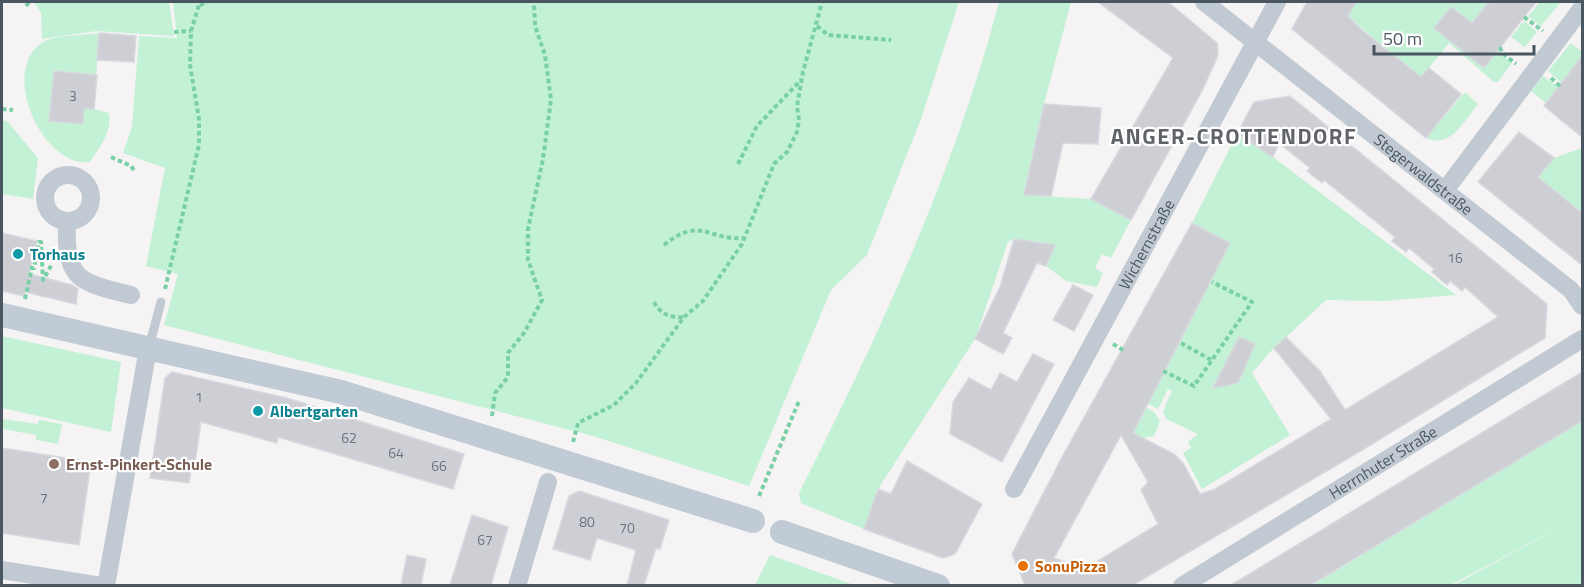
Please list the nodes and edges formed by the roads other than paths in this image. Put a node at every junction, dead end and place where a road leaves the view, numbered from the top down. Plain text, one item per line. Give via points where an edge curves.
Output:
1 (1204, 2) edge
2 (1277, 2) edge
3 (1582, 8) edge
4 (1255, 43) junction
5 (1446, 189) junction
6 (67, 221) dead end
7 (131, 295) dead end
8 (161, 302) road end
9 (1582, 306) edge
10 (2, 315) edge
11 (1582, 339) edge
12 (147, 354) junction
13 (548, 482) dead end
14 (1014, 489) dead end
15 (753, 521) dead end
16 (782, 532) dead end
17 (2, 570) edge
18 (101, 585) edge
19 (106, 585) edge
20 (517, 585) edge
21 (933, 585) edge
22 (1182, 585) edge

1 - 4 street, Stegerwaldstraße
2 - 4 street, Wichernstraße
3 - 5 street
4 - 5 street, Stegerwaldstraße
4 - 14 street, Wichernstraße
5 - 9 street, Stegerwaldstraße via 1571,290
6 - 7 street via 67,251 73,271 87,284
8 - 12 lane
10 - 12 street
11 - 22 street, Herrnhuter Straße
12 - 15 street via 341,392
12 - 19 street
13 - 20 street
16 - 21 street
17 - 18 street

